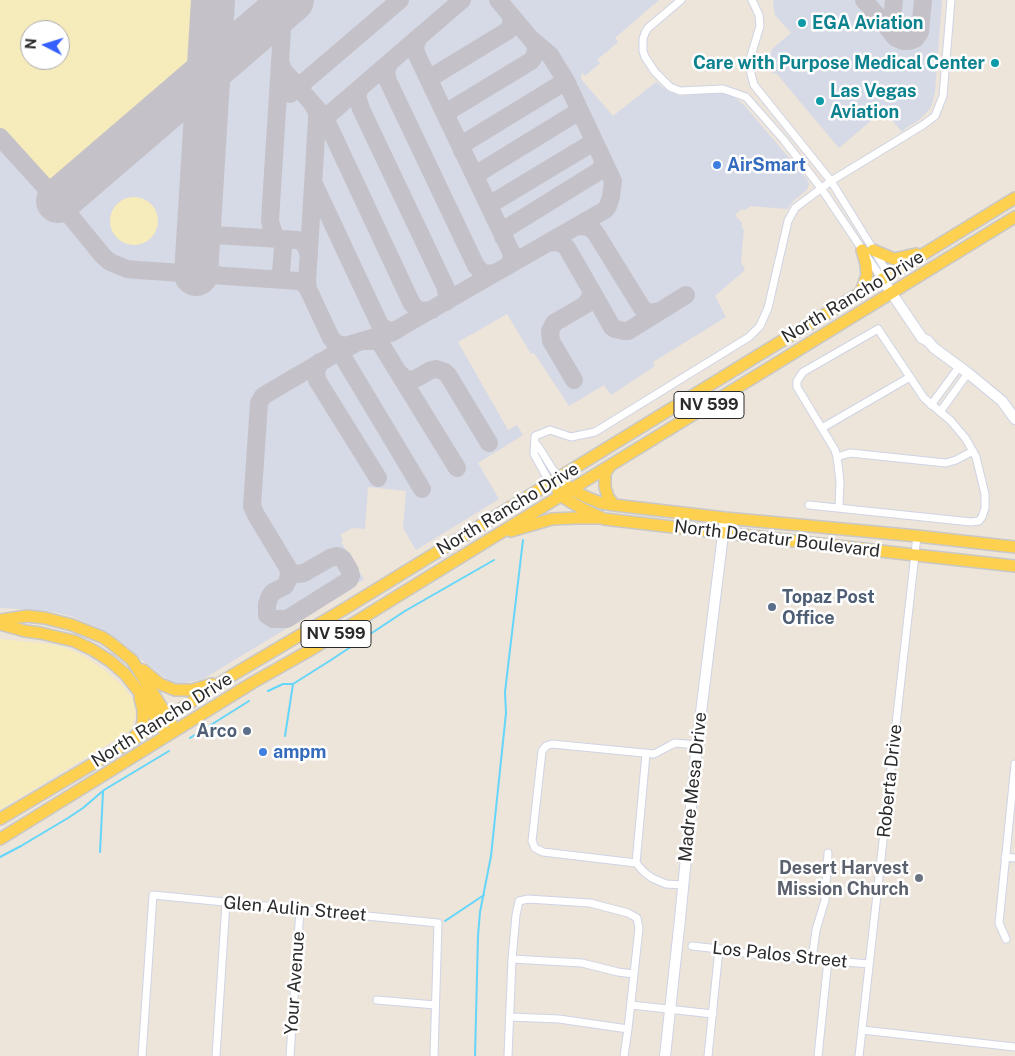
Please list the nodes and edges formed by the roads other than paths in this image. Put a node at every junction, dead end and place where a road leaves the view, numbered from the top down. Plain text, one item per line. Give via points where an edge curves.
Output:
1 (681, 0) edge
2 (752, 0) edge
3 (951, 0) edge
4 (831, 181) junction
5 (821, 188) junction
6 (1015, 198) edge
7 (1015, 217) edge
8 (868, 250) junction
9 (925, 253) junction
10 (885, 277) junction
11 (861, 292) junction
12 (895, 292) junction
13 (963, 370) junction
14 (910, 377) junction
15 (931, 405) junction
16 (940, 412) junction
17 (1015, 420) edge
18 (822, 428) junction
19 (973, 451) junction
20 (838, 457) junction
21 (610, 466) junction
22 (554, 480) junction
23 (566, 493) junction
24 (614, 505) junction
25 (809, 505) dead end
26 (839, 507) junction
27 (725, 518) junction
28 (604, 519) junction
29 (723, 532) junction
30 (891, 533) junction
31 (495, 536) junction
32 (917, 536) junction
33 (836, 546) junction
34 (1015, 547) edge
35 (915, 555) junction
36 (1015, 566) edge
37 (346, 608) junction
38 (0, 620) edge
39 (0, 624) edge
40 (312, 649) junction
41 (132, 660) junction
42 (231, 676) junction
43 (140, 693) junction
44 (163, 720) junction
45 (171, 733) junction
46 (132, 740) junction
47 (697, 745) junction
48 (646, 754) junction
49 (1015, 764) edge
50 (0, 820) edge
51 (0, 839) edge
52 (828, 853) dead end
53 (1005, 857) junction
54 (1015, 858) edge
55 (636, 863) junction
56 (683, 886) junction
57 (226, 903) junction
58 (300, 910) junction
59 (1006, 939) dead end
60 (692, 946) dead end
61 (719, 948) junction
62 (812, 958) junction
63 (512, 959) junction
64 (828, 960) junction
65 (869, 964) junction
66 (634, 974) junction
67 (377, 1000) dead end
68 (435, 1005) junction
69 (631, 1005) junction
70 (670, 1009) junction
71 (713, 1014) junction
72 (510, 1018) junction
73 (628, 1029) junction
74 (862, 1030) junction
75 (1015, 1047) edge
76 (142, 1056) edge
77 (216, 1056) edge
78 (290, 1056) edge
79 (434, 1056) edge
80 (508, 1056) edge
81 (624, 1056) edge
82 (665, 1056) edge
83 (708, 1056) edge
84 (818, 1056) edge
85 (859, 1056) edge

1 - 5 street via 645,33 643,51 655,72 670,87 680,91 724,89 746,97
2 - 4 street via 760,26 750,59 754,85
3 - 4 street via 943,96 935,116
4 - 5 street
4 - 8 street
5 - 8 street
5 - 22 street via 795,208 788,221 768,308 760,326 749,337 595,432 571,438 550,430 536,436 534,454
6 - 9 main road, North Rancho Drive / NV 599
7 - 12 main road, North Rancho Drive / NV 599
8 - 9 main road via 894,259
8 - 10 street
8 - 10 street
8 - 11 main road via 867,275
9 - 10 main road, North Rancho Drive / NV 599
10 - 11 main road, North Rancho Drive / NV 599
10 - 12 street
11 - 22 main road, North Rancho Drive / NV 599
12 - 13 street via 922,338
12 - 21 main road, North Rancho Drive / NV 599
13 - 15 street
13 - 16 street
13 - 17 street via 1002,401
14 - 15 street
14 - 18 street
14 - 18 street via 878,329 803,372 797,387
15 - 16 street
16 - 19 street via 951,421
18 - 20 street
19 - 20 street via 946,463 850,453
19 - 26 street via 985,494 985,508 979,521
20 - 26 street
21 - 23 main road, North Rancho Drive / NV 599
21 - 24 main road via 605,473 605,487
22 - 23 main road, North Decatur Boulevard
22 - 37 main road, North Rancho Drive / NV 599
23 - 24 main road, North Decatur Boulevard
23 - 28 main road, North Decatur Boulevard via 581,508
23 - 31 main road, North Rancho Drive / NV 599
24 - 27 main road, North Decatur Boulevard
25 - 26 street
27 - 29 street, Madre Mesa Drive
27 - 30 main road, North Decatur Boulevard
28 - 29 main road, North Decatur Boulevard
28 - 31 main road via 552,519
29 - 33 main road, North Decatur Boulevard
29 - 47 street, Madre Mesa Drive
30 - 32 main road, North Decatur Boulevard
30 - 33 main road via 864,538 844,535 837,539
31 - 40 main road, North Rancho Drive / NV 599
32 - 34 main road, North Decatur Boulevard
32 - 35 street, Roberta Drive
33 - 35 main road, North Decatur Boulevard
35 - 36 main road, North Decatur Boulevard
35 - 65 street, Roberta Drive
37 - 40 main road via 314,637
37 - 42 main road, North Rancho Drive / NV 599
38 - 41 main road via 27,616 72,625 102,637
39 - 43 main road via 74,641 92,649 125,674
40 - 45 main road, North Rancho Drive / NV 599
41 - 42 main road via 160,684 175,690 192,690
41 - 44 main road
42 - 44 main road, North Rancho Drive / NV 599
43 - 44 main road
43 - 46 main road via 142,726
44 - 45 main road
44 - 46 main road, North Rancho Drive / NV 599
45 - 51 main road, North Rancho Drive / NV 599
46 - 50 main road, North Rancho Drive / NV 599
47 - 48 street via 670,744 654,754
47 - 56 street, Madre Mesa Drive
48 - 55 street
48 - 55 street via 546,746 542,751 532,841 535,848 543,852
49 - 53 street
52 - 62 street via 825,900
53 - 54 street
53 - 59 street via 998,923
55 - 56 street via 652,878
56 - 70 street, Madre Mesa Drive
57 - 58 street, Glen Aulin Street
57 - 76 street, Glen Aulin Street via 153,895
57 - 77 street
58 - 68 street, Glen Aulin Street via 438,923
58 - 78 street, Your Avenue
60 - 61 street, Los Palos Street
61 - 62 street, Los Palos Street via 765,956
61 - 71 street
62 - 64 street, Los Palos Street
63 - 66 street via 582,963
63 - 66 street via 519,901 590,903 637,918 639,928
63 - 72 street
64 - 65 street, Los Palos Street
64 - 84 street
65 - 74 street, Roberta Drive
66 - 69 street
67 - 68 street
68 - 79 street
69 - 70 street
69 - 73 street
70 - 71 street
70 - 82 street, Madre Mesa Drive
71 - 83 street
72 - 73 street via 558,1019
72 - 80 street
73 - 81 street
74 - 75 street
74 - 85 street, Roberta Drive

